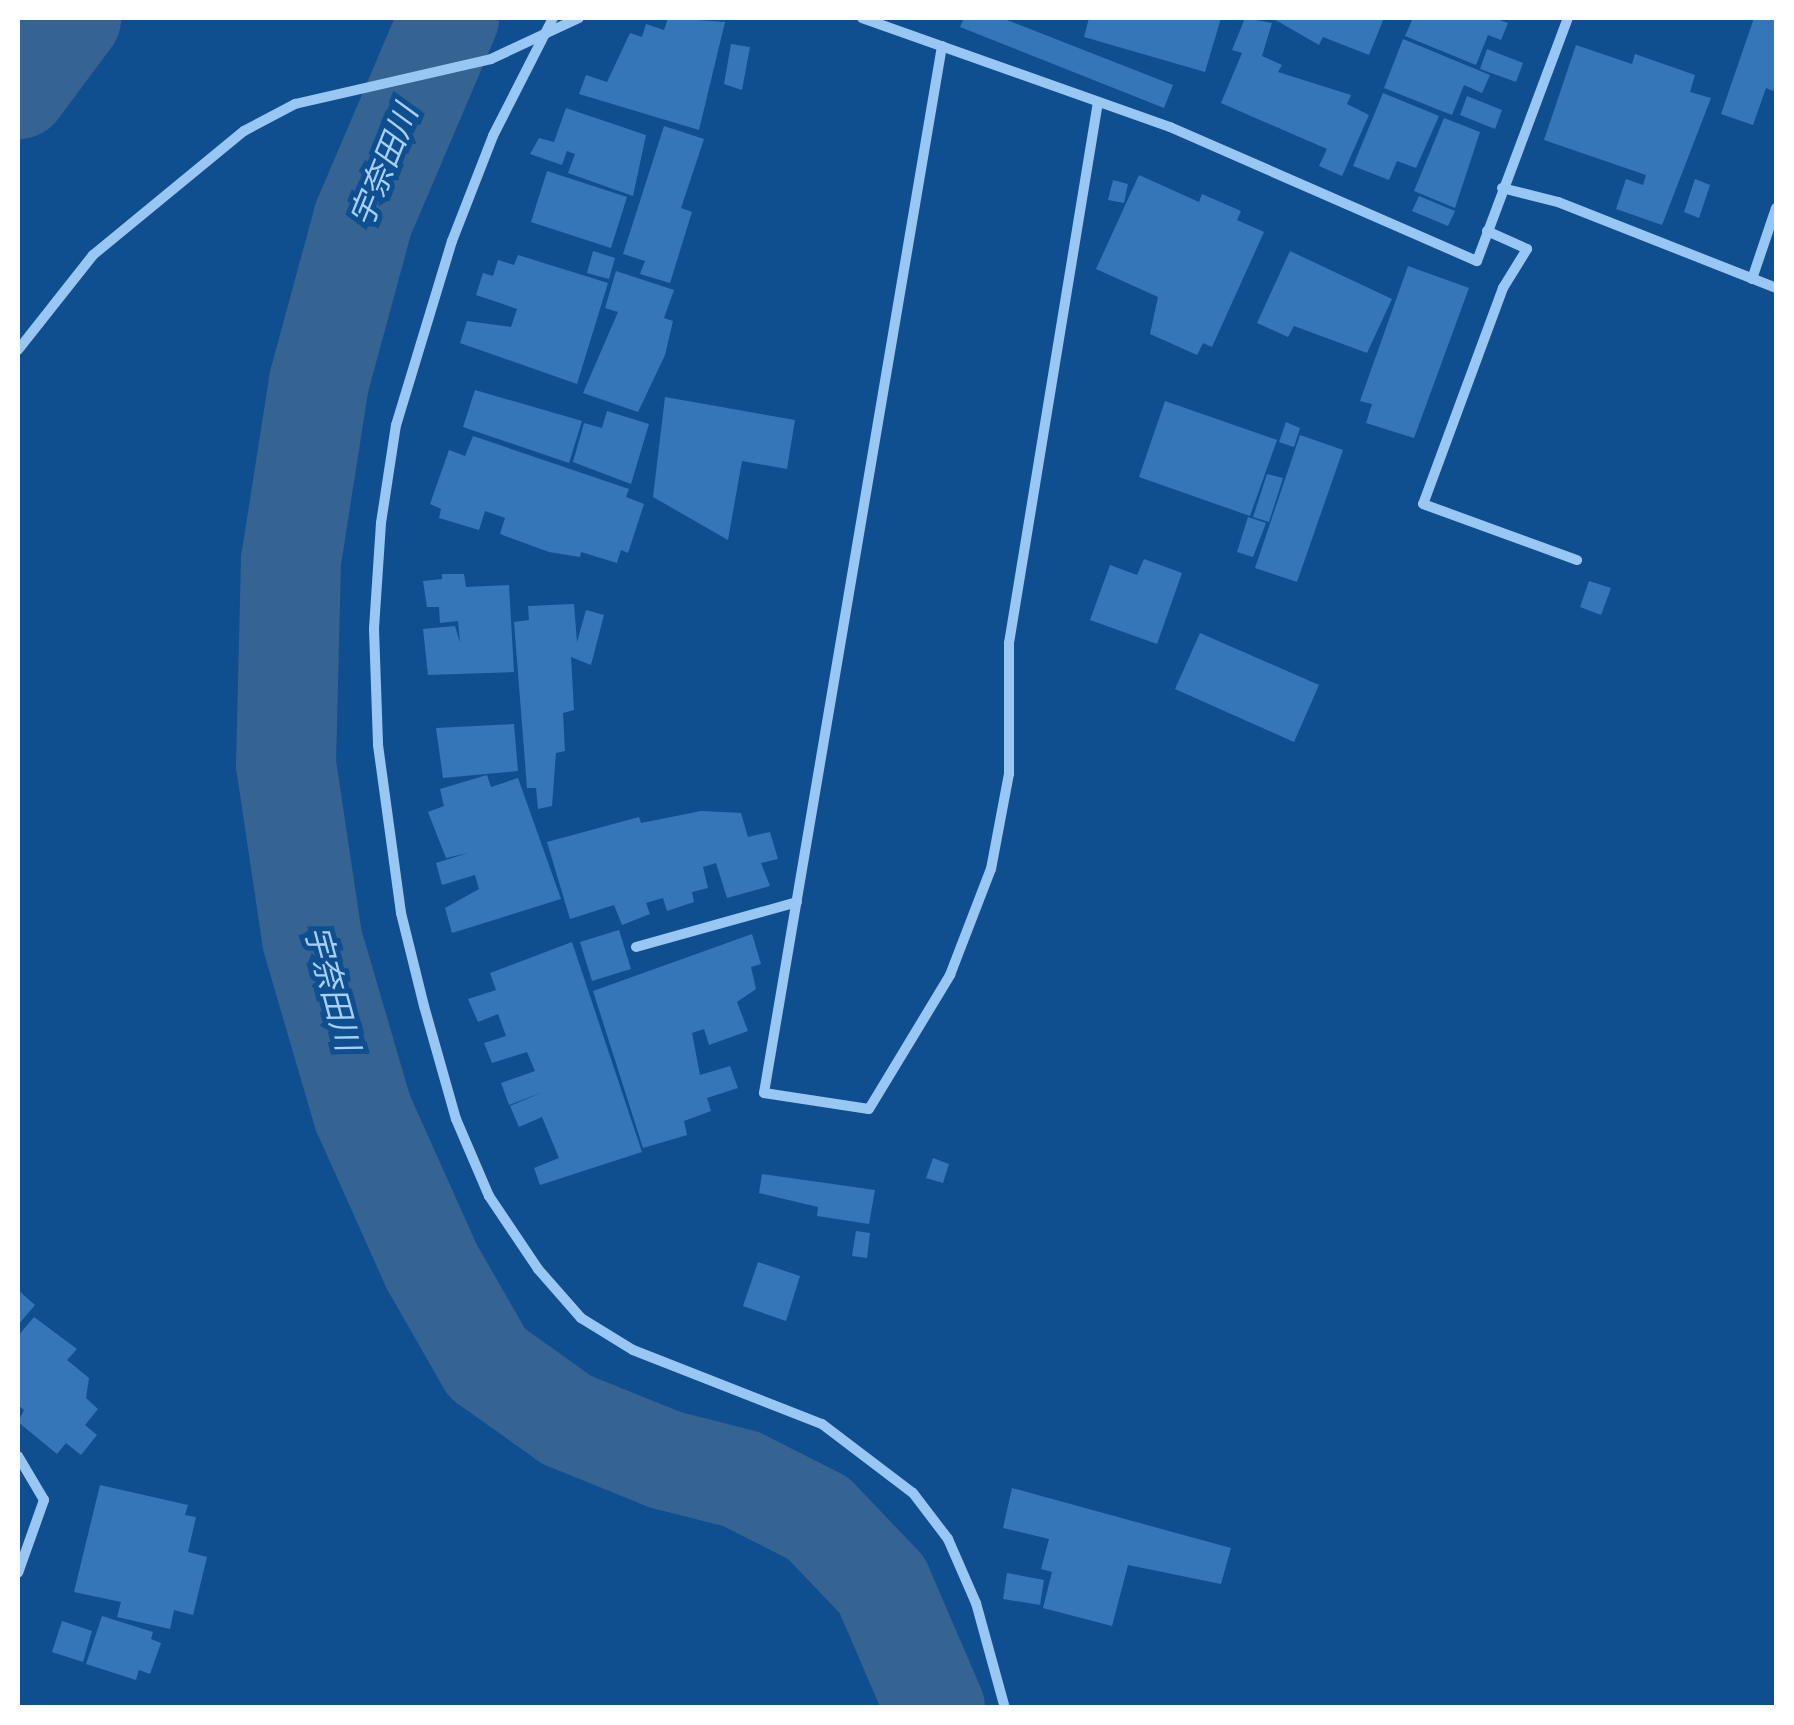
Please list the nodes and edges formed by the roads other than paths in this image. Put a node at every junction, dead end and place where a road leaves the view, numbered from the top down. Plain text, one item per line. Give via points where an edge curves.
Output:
1 (553, 18) edge
2 (578, 18) edge
3 (862, 18) edge
4 (1568, 18) edge
5 (546, 32) junction
6 (942, 46) junction
7 (1098, 102) junction
8 (1502, 188) junction
9 (1776, 208) edge
10 (1488, 231) junction
11 (1752, 279) junction
12 (1776, 288) edge
13 (18, 350) edge
14 (1577, 560) dead end
15 (796, 902) junction
16 (636, 947) dead end
17 (18, 1456) edge
18 (18, 1573) edge
19 (1005, 1708) edge

1 - 5 street
2 - 5 street
3 - 6 street
4 - 8 street
5 - 13 street via 481,61 295,104 244,130 161,194 60,290
5 - 19 street via 493,136 446,257 396,425 381,523 374,630 378,745 400,913 424,1006 456,1118 488,1196 538,1270 580,1318 633,1350 822,1424 912,1493 948,1539 976,1603
6 - 7 street
6 - 15 street
7 - 10 street via 1477,261
7 - 15 street via 1009,643 1009,774 992,870 950,975 869,1109 764,1093
8 - 10 street
8 - 11 street via 1558,202
9 - 11 street
10 - 14 street via 1526,249 1504,288 1424,504
11 - 12 street
15 - 16 street
17 - 18 street via 44,1500

